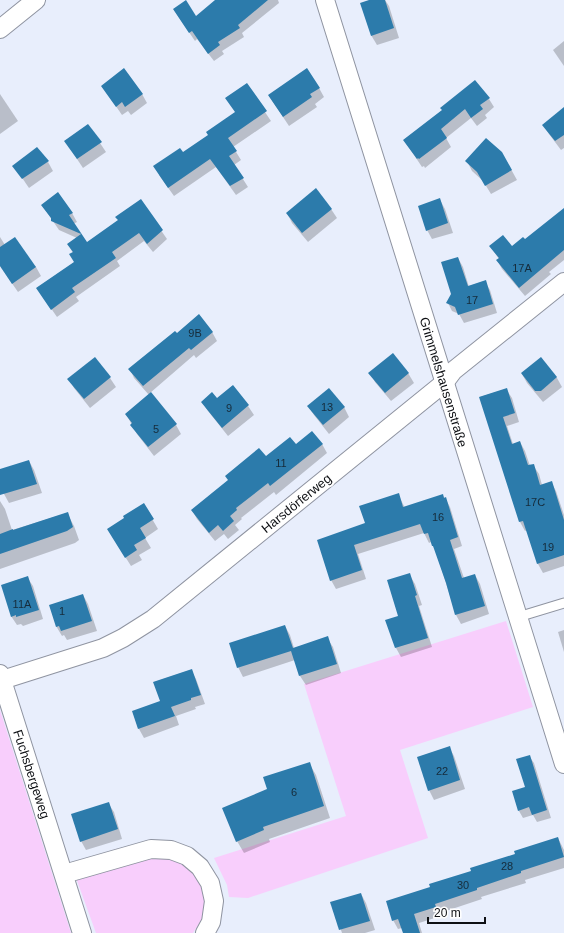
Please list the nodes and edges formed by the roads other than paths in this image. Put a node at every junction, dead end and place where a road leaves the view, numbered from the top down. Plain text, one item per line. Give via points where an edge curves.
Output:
1 (36, 0) edge
2 (324, 0) edge
3 (0, 29) edge
4 (564, 282) edge
5 (444, 383) junction
6 (564, 603) edge
7 (518, 617) junction
8 (1, 677) edge
9 (564, 764) edge
10 (64, 874) junction
11 (82, 933) edge
12 (205, 933) edge

1 - 3 street
2 - 5 street, Grimmelshausenstraße
4 - 5 street, Harsdörferweg via 453,371
5 - 7 street, Grimmelshausenstraße
5 - 8 street, Harsdörferweg via 153,619 103,648
6 - 7 lane
7 - 9 street, Grimmelshausenstraße
8 - 10 street, Fuchsbergeweg
10 - 11 street, Fuchsbergeweg
10 - 12 street via 151,849 171,850 187,856 200,867 210,883 214,901 211,922

